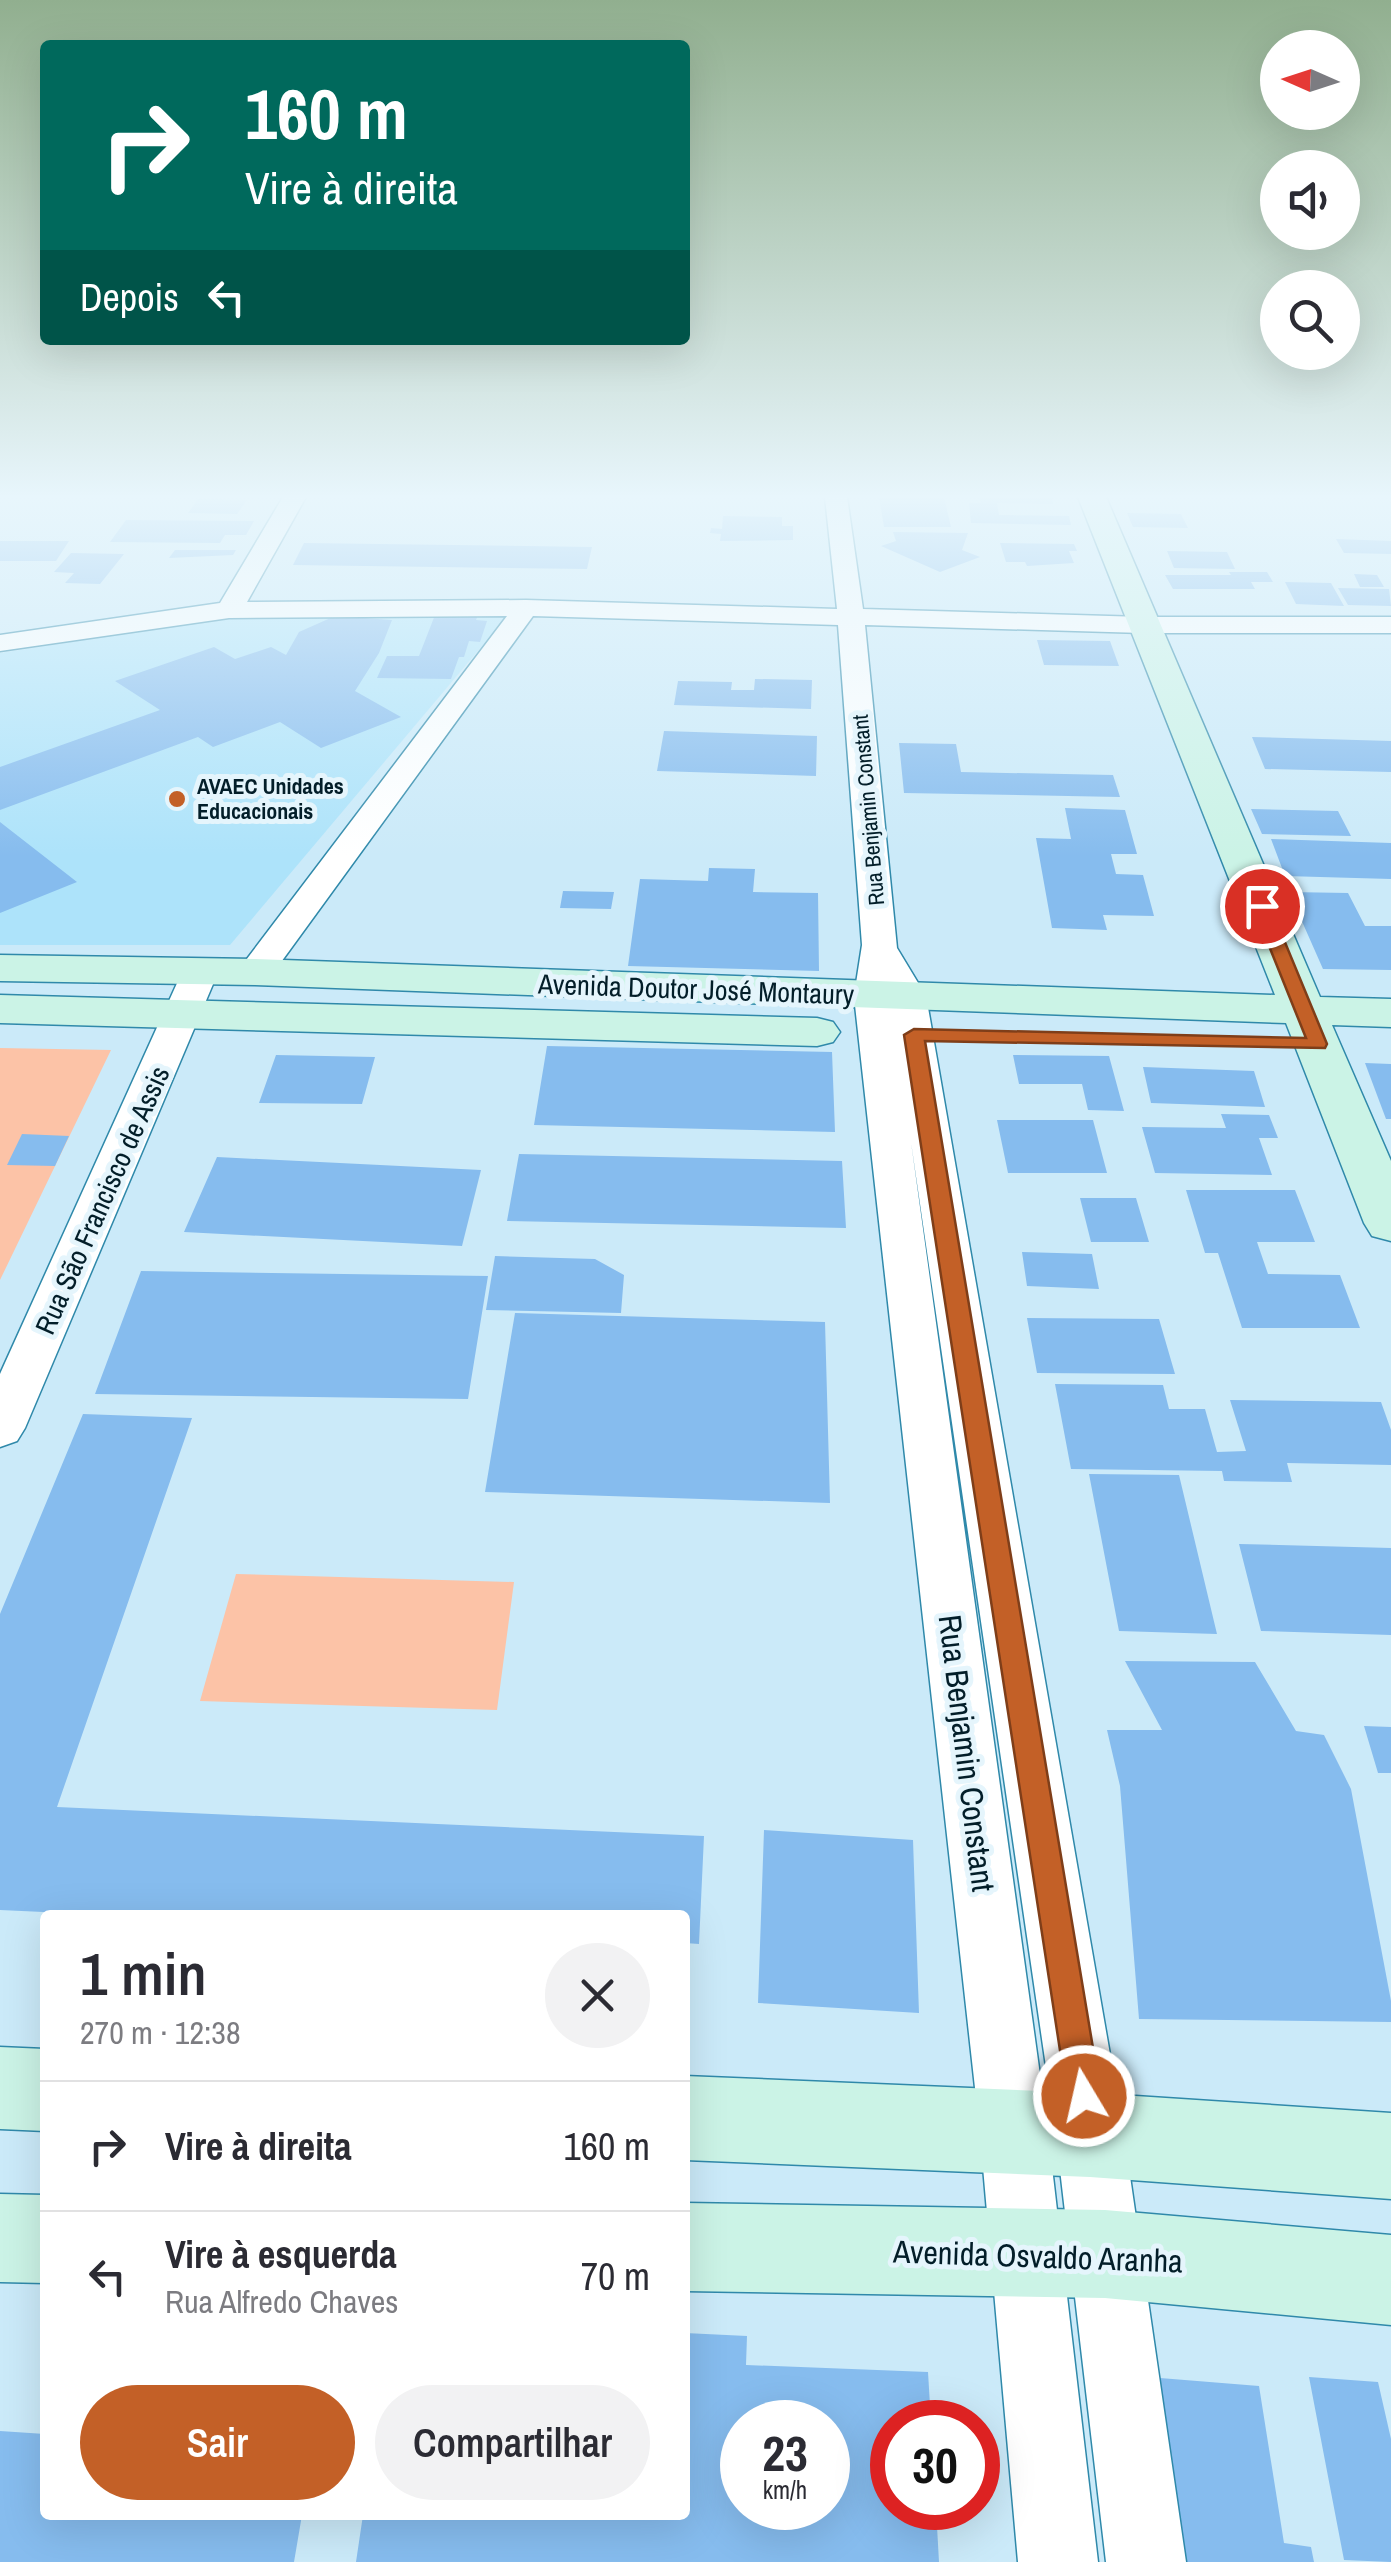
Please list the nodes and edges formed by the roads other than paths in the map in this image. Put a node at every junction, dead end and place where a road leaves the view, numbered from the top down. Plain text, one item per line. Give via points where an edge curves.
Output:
1 (183, 617) edge
2 (520, 617) edge
3 (804, 617) edge
4 (1140, 617) edge
5 (851, 618) junction
6 (1143, 624) junction
7 (1391, 625) edge
8 (0, 643) edge
9 (0, 968) edge
10 (255, 972) junction
11 (193, 991) junction
12 (890, 1001) junction
13 (0, 1009) edge
14 (1391, 1013) edge
15 (1312, 1028) junction
16 (1391, 1045) edge
17 (1391, 1223) edge
18 (0, 1428) edge
19 (0, 2088) edge
20 (40, 2090) edge
21 (690, 2118) edge
22 (1052, 2134) junction
23 (1391, 2156) edge
24 (0, 2238) edge
25 (40, 2238) edge
26 (690, 2247) edge
27 (1066, 2253) junction
28 (1391, 2280) edge
29 (1058, 2562) edge
30 (1146, 2562) edge

1 - 8 street
2 - 10 street
3 - 5 street
4 - 6 street
5 - 6 street
5 - 12 street, Rua Benjamin Constant
6 - 7 street
6 - 15 street
9 - 11 street, Avenida Doutor José Montaury
10 - 11 street, Avenida Doutor José Montaury
10 - 12 street, Avenida Doutor José Montaury
11 - 12 street, Avenida Doutor José Montaury
11 - 13 street, Avenida Doutor José Montaury
11 - 18 street, Rua São Francisco de Assis
12 - 15 street, Avenida Doutor José Montaury
12 - 22 street, Rua Benjamin Constant
12 - 22 street, Rua Benjamin Constant
14 - 15 street, Avenida Doutor José Montaury
15 - 16 street, Avenida Doutor José Montaury
15 - 17 street
19 - 20 street
21 - 22 street
22 - 23 street
22 - 27 street, Rua Benjamin Constant
22 - 27 street, Rua Benjamin Constant
24 - 25 street
26 - 27 street, Avenida Osvaldo Aranha
27 - 28 street, Avenida Osvaldo Aranha
27 - 29 street, Rua Benjamin Constant
27 - 30 street, Rua Benjamin Constant

